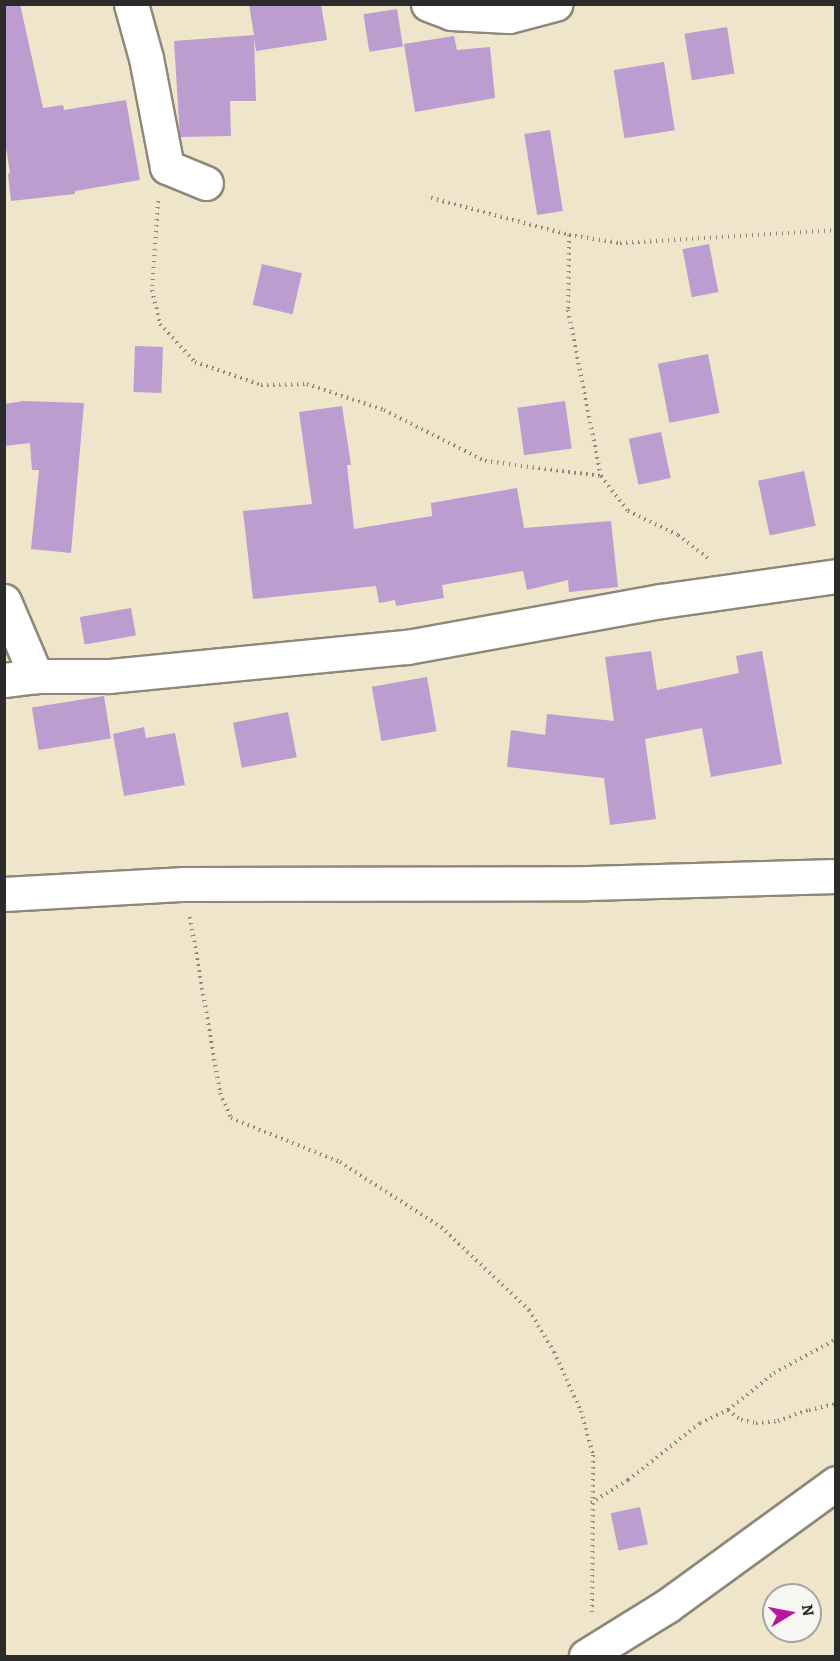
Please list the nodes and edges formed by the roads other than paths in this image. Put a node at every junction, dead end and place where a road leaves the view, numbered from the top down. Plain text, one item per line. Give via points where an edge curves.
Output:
1 (131, 4) edge
2 (428, 4) edge
3 (555, 4) edge
4 (206, 183) dead end
5 (836, 576) edge
6 (4, 600) edge
7 (36, 676) junction
8 (4, 680) edge
9 (836, 876) edge
10 (4, 894) edge
11 (836, 1484) edge
12 (589, 1655) edge

1 - 4 street via 167,166
2 - 3 street via 451,13 509,16
5 - 7 street via 661,601 407,647 109,676
6 - 7 street
7 - 8 street
9 - 10 street via 565,883 185,884
11 - 12 street via 667,1606

